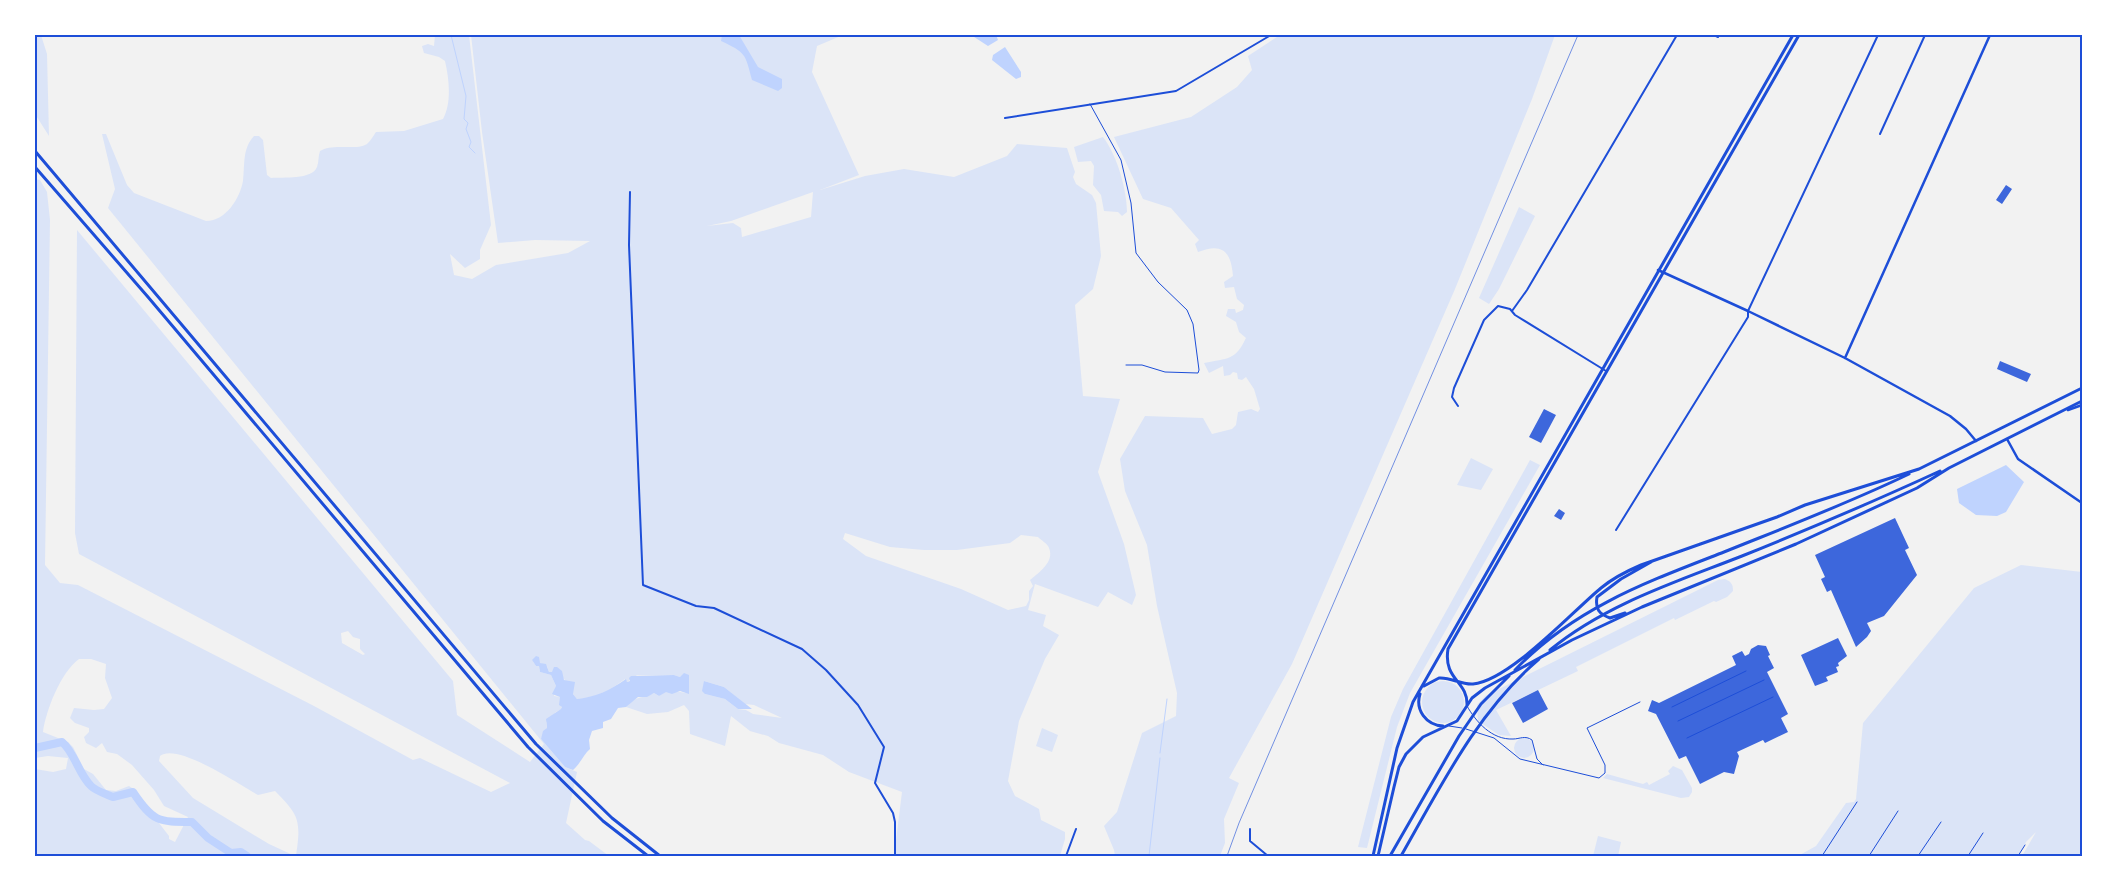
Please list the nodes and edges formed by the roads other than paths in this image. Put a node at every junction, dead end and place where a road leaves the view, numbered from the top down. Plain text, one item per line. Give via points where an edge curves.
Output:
1 (1271, 35) edge
2 (1677, 35) edge
3 (1714, 35) edge
4 (1793, 35) edge
5 (1799, 35) edge
6 (1878, 35) edge
7 (1925, 35) edge
8 (1990, 35) edge
9 (1718, 37) dead end
10 (1090, 104) junction
11 (1005, 118) dead end
12 (1880, 134) dead end
13 (35, 150) edge
14 (35, 167) edge
15 (630, 192) dead end
16 (1660, 271) junction
17 (1512, 310) junction
18 (1748, 311) junction
19 (1845, 358) junction
20 (1126, 365) dead end
21 (1602, 368) junction
22 (1606, 371) junction
23 (2082, 388) edge
24 (2082, 401) edge
25 (2082, 405) edge
26 (1458, 406) dead end
27 (2059, 413) junction
28 (2007, 439) junction
29 (1976, 441) junction
30 (1949, 468) junction
31 (1919, 469) junction
32 (2082, 503) edge
33 (1616, 530) dead end
34 (1661, 557) junction
35 (1642, 607) junction
36 (1456, 681) junction
37 (1421, 691) junction
38 (1640, 702) dead end
39 (1467, 706) junction
40 (1446, 726) junction
41 (1544, 766) junction
42 (1857, 802) dead end
43 (1898, 811) dead end
44 (1941, 822) dead end
45 (1076, 828) dead end
46 (1250, 829) dead end
47 (1983, 833) dead end
48 (2025, 845) dead end
49 (648, 856) edge
50 (660, 856) edge
51 (895, 856) edge
52 (1066, 856) edge
53 (1268, 856) edge
54 (1374, 856) edge
55 (1378, 856) edge
56 (1390, 856) edge
57 (1401, 856) edge
58 (1822, 856) edge
59 (1869, 856) edge
60 (1918, 856) edge
61 (1968, 856) edge
62 (2018, 856) edge

1 - 10 street via 1176,90
2 - 17 street via 1527,290
3 - 9 street
4 - 16 main road
5 - 16 main road
6 - 18 street
7 - 12 street
8 - 19 street
10 - 11 street
10 - 20 lane via 1121,160 1131,202 1136,253 1158,282 1186,310 1193,324 1199,370 1198,373 1165,372 1142,365
13 - 50 main road via 536,744 612,818
14 - 49 main road via 528,747 603,821
15 - 51 street via 643,586 696,606 714,608 802,649 826,670 858,705 884,747 875,783 894,813
16 - 18 street
16 - 21 main road
16 - 22 main road
17 - 21 street via 1515,315
17 - 26 street via 1498,306 1484,320 1452,394 1452,400
18 - 19 street
18 - 33 street via 1748,317
19 - 29 street via 1950,416
21 - 22 street
21 - 37 main road
22 - 36 main road via 1448,649 1448,664
23 - 29 main road
24 - 27 main road
25 - 27 street
27 - 28 main road
28 - 30 main road
28 - 32 street via 2018,459
29 - 31 main road
30 - 35 main road via 1917,488 1848,521
30 - 57 main road via 1838,517 1648,592 1574,632 1509,688 1483,720 1466,743
31 - 34 main road via 1805,505
31 - 56 main road via 1834,508 1644,583 1596,606 1561,629 1530,654 1481,704
34 - 35 main road via 1621,579 1597,597 1600,614 1610,618
34 - 36 main road via 1608,583 1564,624 1507,669 1472,684
35 - 39 main road via 1503,677 1478,693
36 - 37 main road via 1439,678 1428,682
36 - 39 main road via 1466,694
37 - 40 main road via 1418,704 1423,716 1433,724
37 - 54 main road via 1410,710 1397,748
38 - 41 lane via 1587,728 1605,766 1602,777 1596,779
39 - 40 main road via 1462,717
39 - 41 lane via 1479,724 1496,735 1532,740 1537,759
40 - 41 lane via 1489,736 1520,759
40 - 55 main road via 1414,744 1399,767
42 - 58 lane
43 - 59 lane
44 - 60 lane
45 - 52 street
46 - 53 street via 1250,841
47 - 61 lane
48 - 62 lane

